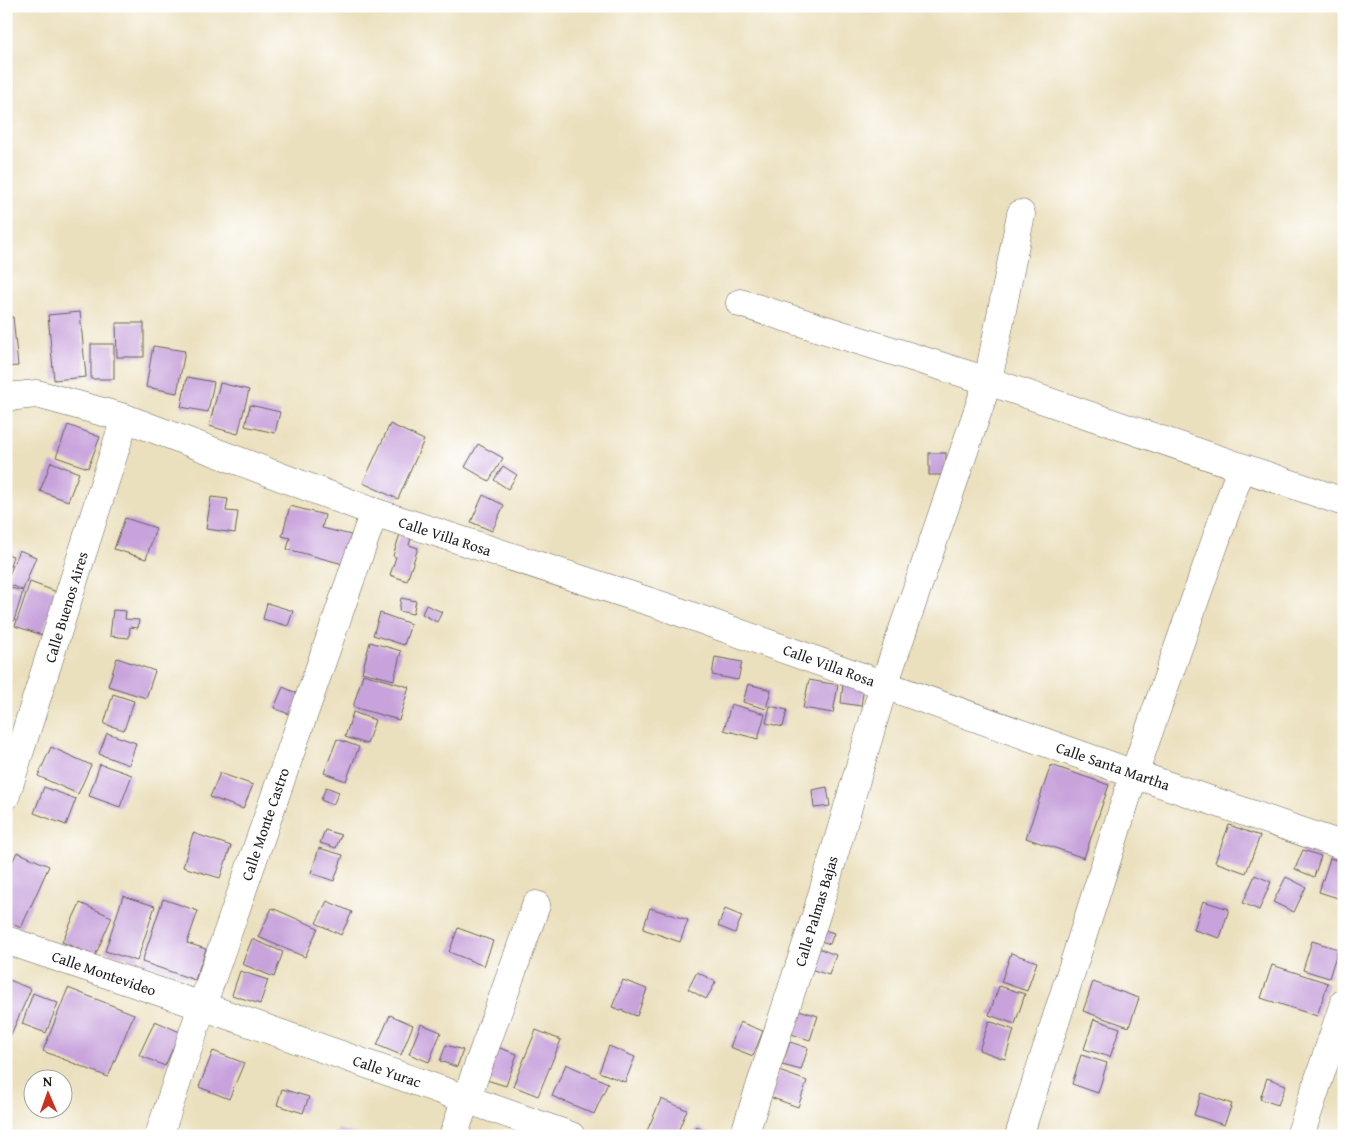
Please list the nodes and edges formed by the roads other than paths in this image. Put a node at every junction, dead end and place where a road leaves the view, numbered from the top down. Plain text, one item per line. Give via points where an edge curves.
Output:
1 (1021, 214) dead end
2 (740, 303) dead end
3 (988, 381) junction
4 (6, 397) edge
5 (125, 418) junction
6 (1241, 468) junction
7 (1344, 502) edge
8 (374, 512) junction
9 (884, 685) junction
10 (1134, 774) junction
11 (6, 795) edge
12 (1344, 846) edge
13 (536, 905) dead end
14 (6, 940) edge
15 (1344, 1003) edge
16 (202, 1006) junction
17 (466, 1098) junction
18 (159, 1136) edge
19 (452, 1136) edge
20 (571, 1136) edge
21 (744, 1136) edge
22 (1019, 1136) edge
23 (1300, 1136) edge

1 - 3 street, Calle Palmas Bajas
2 - 3 street
3 - 6 street
3 - 9 street, Calle Palmas Bajas
4 - 5 street, Calle Villa Rosa via 37,394
5 - 8 street, Calle Villa Rosa
5 - 11 street, Calle Buenos Aires
6 - 7 street
6 - 10 street
8 - 9 street, Calle Villa Rosa via 663,606
8 - 16 street, Calle Monte Castro
9 - 10 street, Calle Santa Martha
9 - 21 street, Calle Palmas Bajas via 817,912
10 - 12 street, Calle Santa Martha
10 - 22 street
13 - 17 street
14 - 16 street, Calle Montevideo
15 - 23 street
16 - 17 street, Calle Yurac
16 - 18 street, Calle Monte Castro
17 - 19 street
17 - 20 street, Calle Yurac

